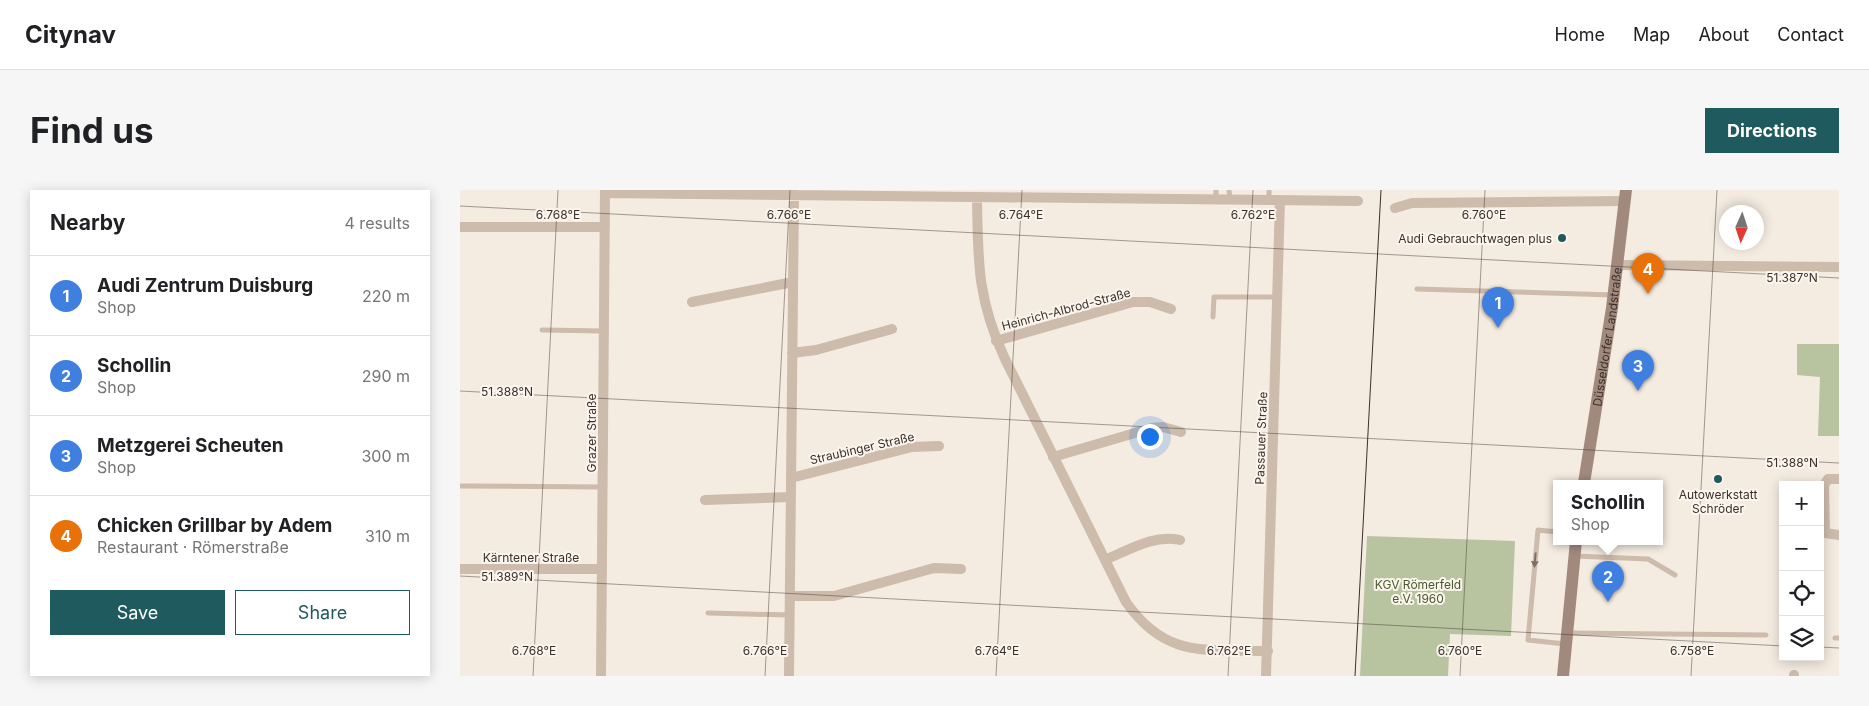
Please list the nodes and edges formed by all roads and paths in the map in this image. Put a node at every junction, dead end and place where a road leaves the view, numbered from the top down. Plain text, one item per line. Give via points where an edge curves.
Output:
1 (605, 192) edge
2 (654, 192) edge
3 (929, 193) edge
4 (794, 194) junction
5 (1139, 194) edge
6 (1216, 195) edge
7 (1229, 195) edge
8 (1269, 195) edge
9 (1626, 196) edge
10 (978, 197) junction
11 (1280, 200) junction
12 (1358, 201) dead end
13 (1395, 208) dead end
14 (460, 227) edge
15 (604, 227) junction
16 (1617, 265) junction
17 (1839, 267) edge
18 (793, 282) junction
19 (1417, 289) dead end
20 (1614, 295) junction
21 (1278, 296) junction
22 (692, 302) dead end
23 (1171, 308) dead end
24 (1213, 317) dead end
25 (892, 329) dead end
26 (542, 330) dead end
27 (604, 331) junction
28 (996, 341) junction
29 (792, 353) junction
30 (1182, 432) dead end
31 (939, 446) dead end
32 (1054, 457) junction
33 (791, 478) junction
34 (1839, 479) edge
35 (1584, 480) edge
36 (460, 486) edge
37 (603, 487) junction
38 (791, 496) junction
39 (705, 500) dead end
40 (1553, 532) edge
41 (1839, 535) edge
42 (1180, 540) dead end
43 (1576, 545) edge
44 (1575, 556) junction
45 (1105, 560) junction
46 (460, 569) edge
47 (602, 569) junction
48 (961, 570) dead end
49 (1675, 574) dead end
50 (790, 596) junction
51 (708, 613) dead end
52 (790, 615) junction
53 (1766, 635) dead end
54 (1566, 639) junction
55 (1268, 651) junction
56 (601, 676) edge
57 (789, 676) edge
58 (1266, 676) edge
59 (1564, 676) edge

1 - 2 street
1 - 15 street, Grazer Straße
2 - 4 street
3 - 4 street
3 - 10 street
4 - 18 street, Straubinger Straße
5 - 6 street
5 - 10 street
6 - 7 street
7 - 8 street
8 - 11 street
9 - 13 street via 1412,203
9 - 16 main road, Düsseldorfer Landstraße
10 - 28 street, Heinrich-Albrod-Straße via 978,272
11 - 12 street
11 - 21 street, Passauer Straße
14 - 15 street
15 - 27 street, Grazer Straße
16 - 17 street
16 - 20 main road, Düsseldorfer Landstraße
18 - 22 street
18 - 29 street, Straubinger Straße
19 - 20 lane
20 - 35 main road, Düsseldorfer Landstraße
21 - 24 lane via 1214,296
21 - 55 street, Passauer Straße
23 - 28 street, Heinrich-Albrod-Straße via 1150,302 1133,302
25 - 29 street via 816,350
26 - 27 lane
27 - 37 street, Grazer Straße
28 - 32 street, Heinrich-Albrod-Straße
29 - 33 street, Straubinger Straße
30 - 32 street via 1152,428
31 - 33 street, Straubinger Straße via 912,447
32 - 45 street, Heinrich-Albrod-Straße
33 - 38 street, Straubinger Straße
34 - 41 street via 1825,482 1824,502 1825,534
36 - 37 lane
37 - 47 street, Grazer Straße
38 - 39 street
38 - 50 street, Straubinger Straße
40 -> 54 lane via 1538,530 1528,640
42 - 45 street via 1157,539
43 - 44 main road
44 - 49 lane via 1648,559
44 - 54 main road
45 - 55 street, Heinrich-Albrod-Straße via 1126,602 1155,634 1174,644 1198,649
46 - 47 street, Kärntener Straße
47 - 56 street, Grazer Straße
48 - 50 street via 934,568 834,596
50 - 52 street, Straubinger Straße
51 - 52 lane
52 - 57 street, Straubinger Straße
53 - 54 lane
54 - 59 main road
55 - 58 street, Passauer Straße

